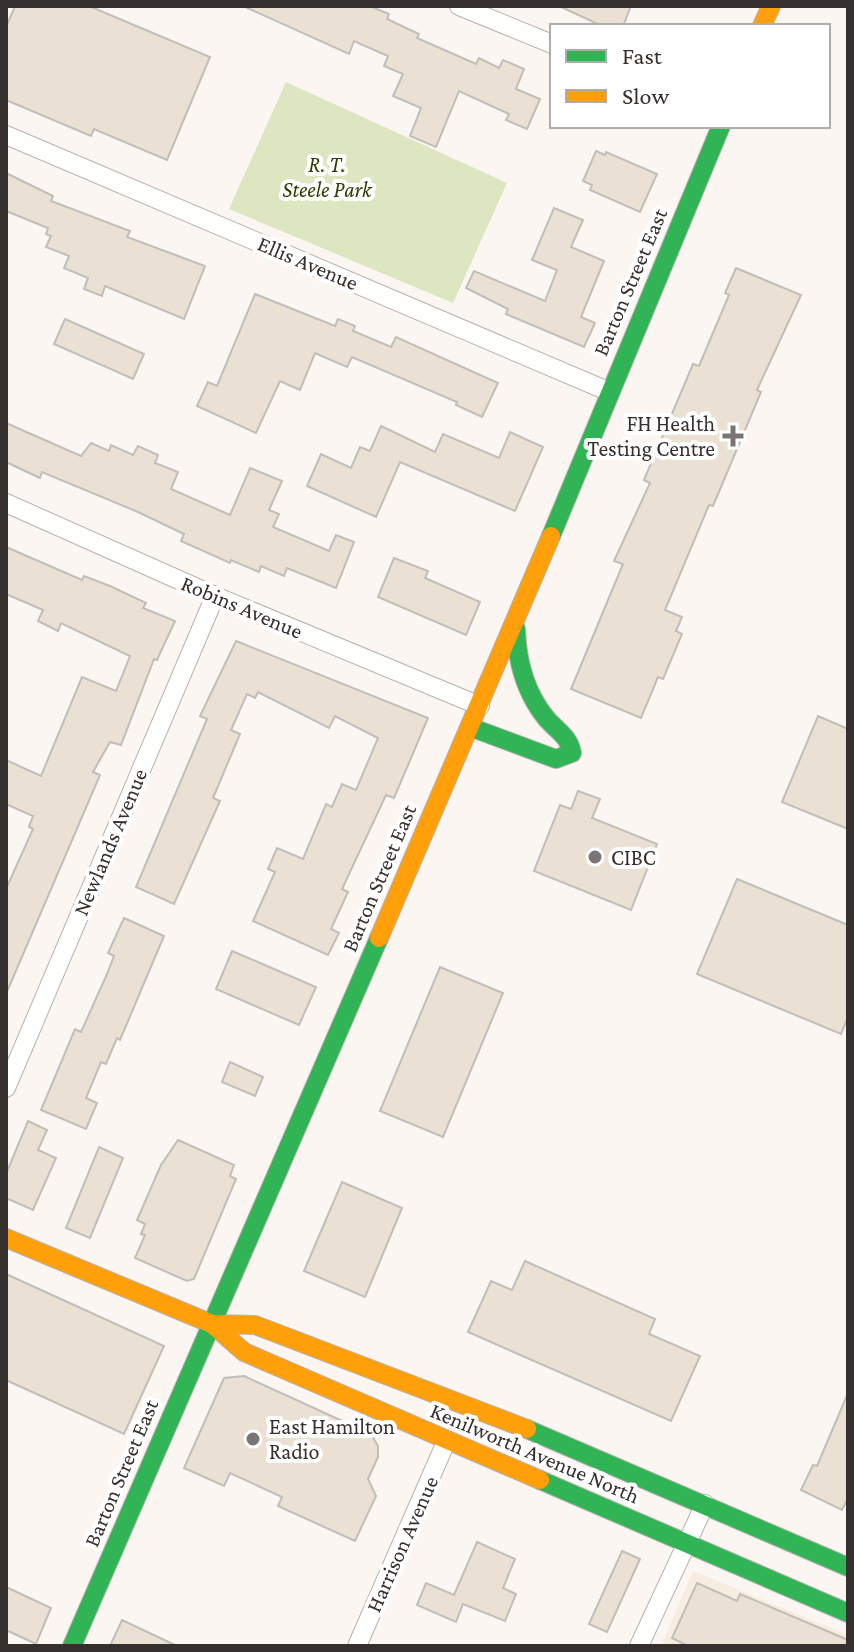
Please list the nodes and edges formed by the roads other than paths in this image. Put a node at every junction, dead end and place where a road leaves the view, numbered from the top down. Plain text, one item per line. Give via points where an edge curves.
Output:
1 (460, 6) edge
2 (550, 43) edge
3 (720, 128) edge
4 (6, 135) edge
5 (610, 392) junction
6 (6, 503) edge
7 (215, 596) junction
8 (516, 617) junction
9 (480, 706) junction
10 (470, 727) junction
11 (6, 1088) edge
12 (6, 1238) edge
13 (212, 1324) junction
14 (446, 1442) junction
15 (705, 1504) junction
16 (686, 1541) junction
17 (848, 1567) edge
18 (848, 1613) edge
19 (72, 1646) edge
20 (357, 1646) edge
21 (639, 1646) edge

1 - 2 street
3 - 5 main road, Barton Street East
4 - 5 street, Ellis Avenue
5 - 8 main road, Barton Street East
6 - 7 street, Robins Avenue
7 - 9 street, Robins Avenue
7 - 11 street, Newlands Avenue
8 - 9 main road, Barton Street East
8 - 10 main road via 516,657 524,686 570,741 572,753 556,759
9 - 10 main road, Barton Street East
10 - 13 main road, Barton Street East
12 - 13 main road, Kenilworth Avenue North
13 - 14 main road, Kenilworth Avenue North via 244,1352
13 - 15 main road, Kenilworth Avenue North via 255,1325 494,1415
13 - 19 main road, Barton Street East
14 - 16 main road, Kenilworth Avenue North
14 - 20 street, Harrison Avenue
15 - 16 street
15 - 17 main road, Kenilworth Avenue North
16 - 18 main road, Kenilworth Avenue North
16 - 21 street

